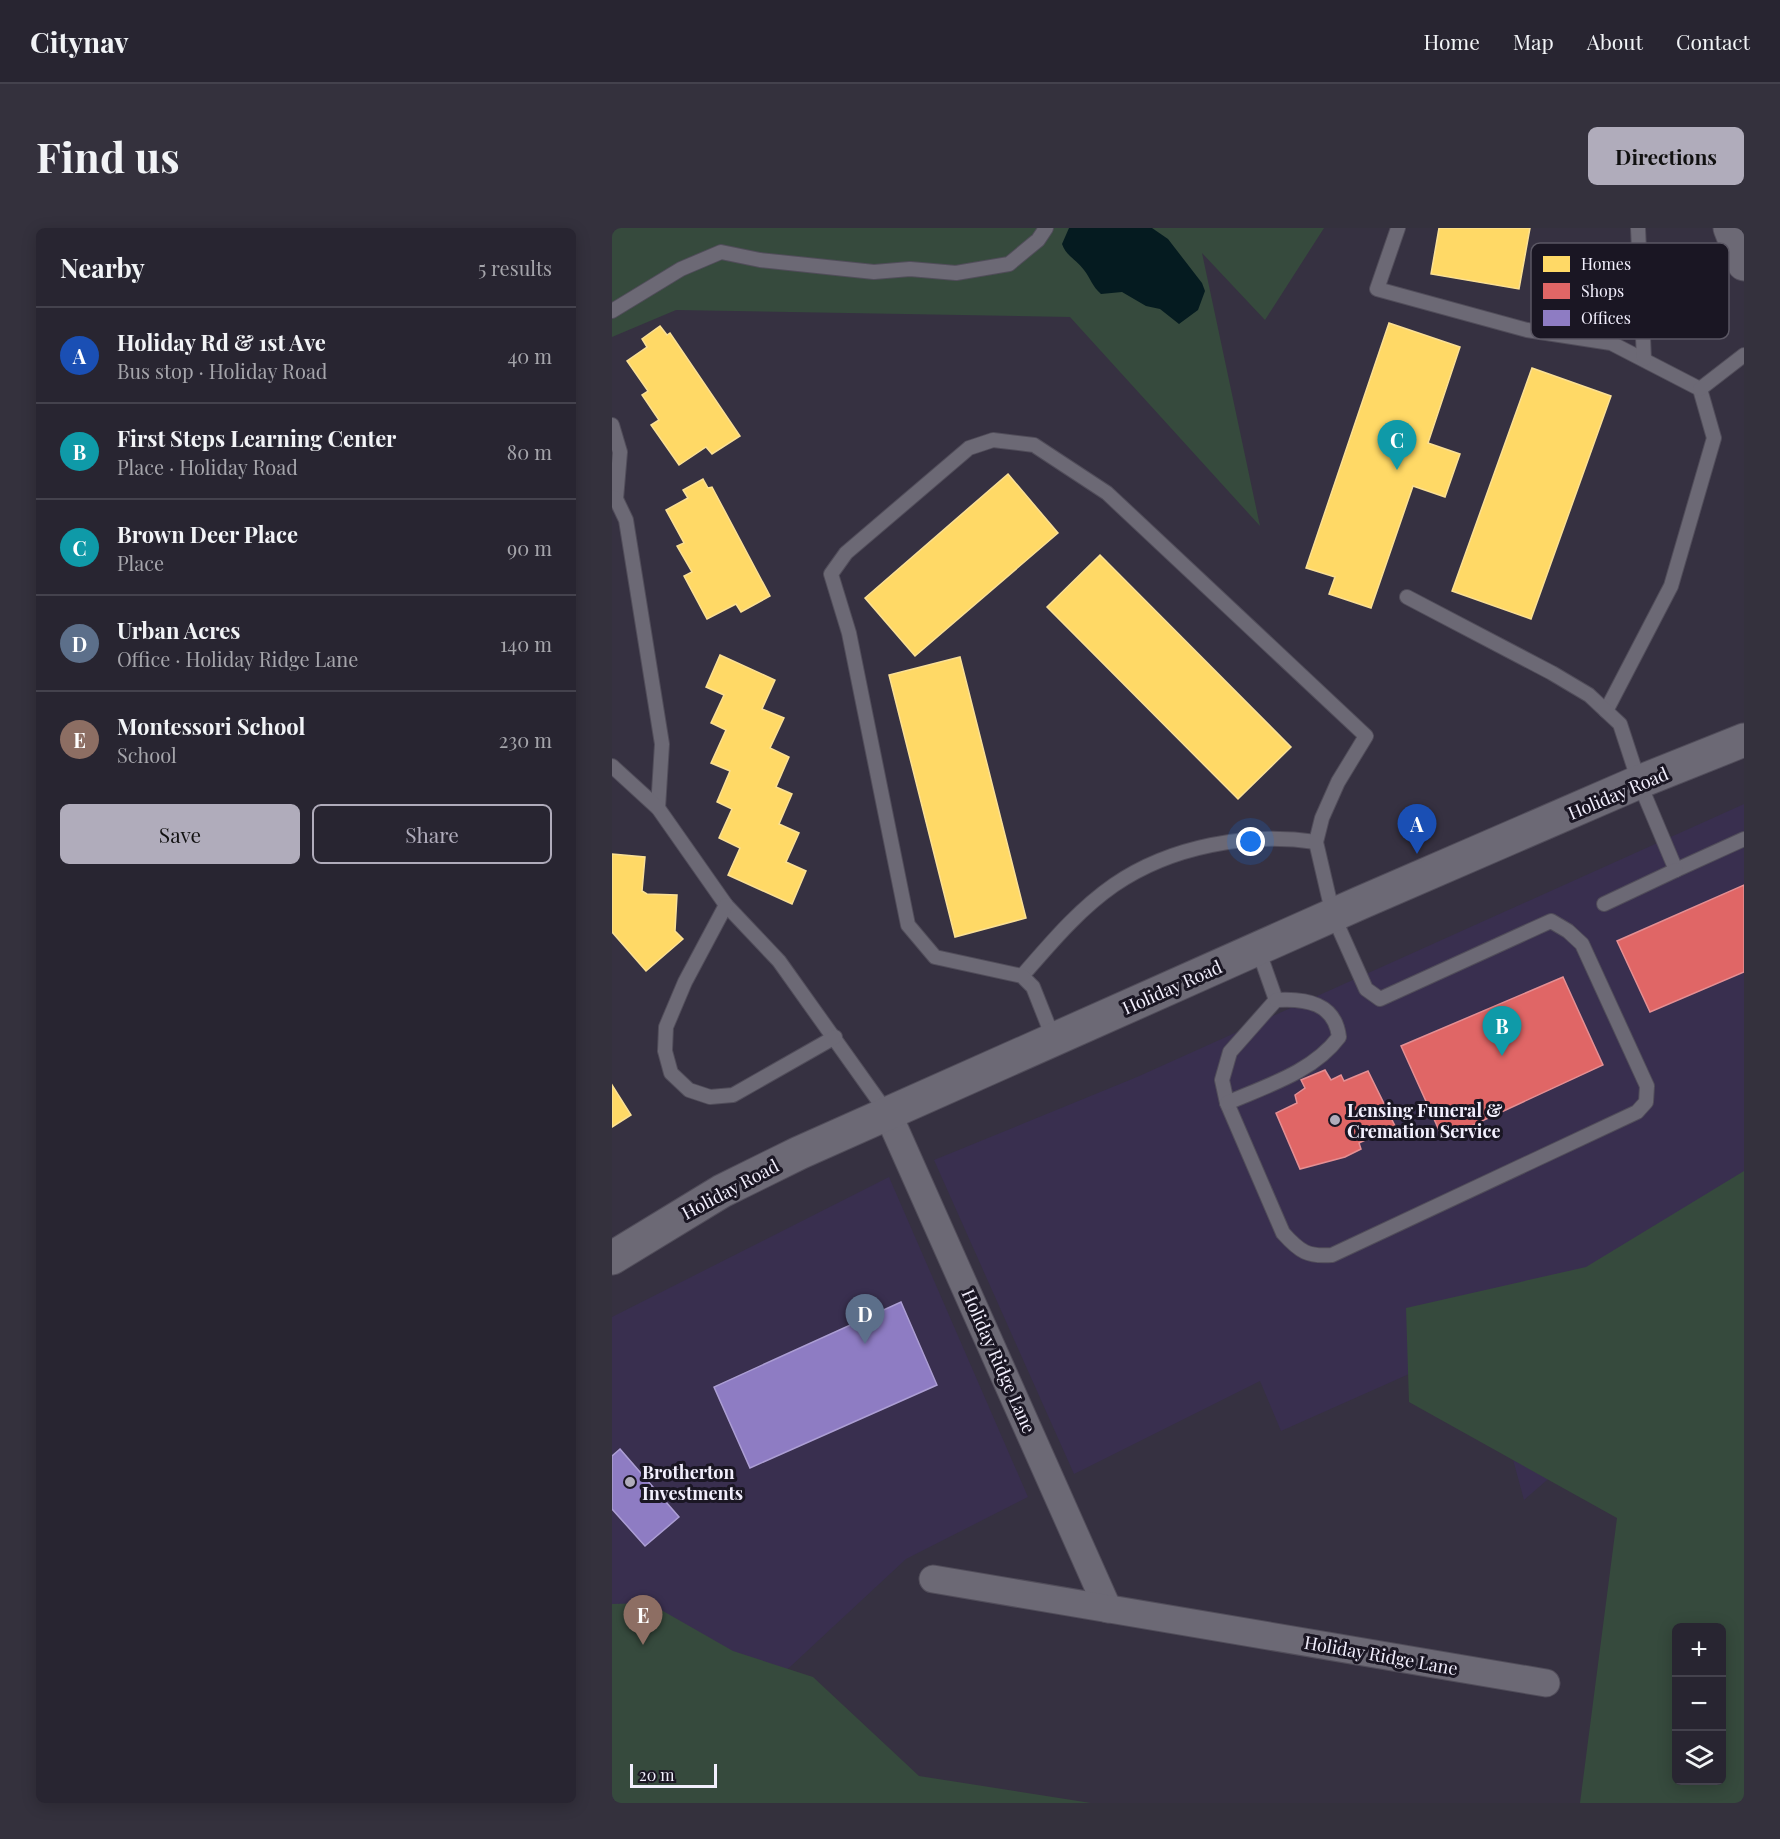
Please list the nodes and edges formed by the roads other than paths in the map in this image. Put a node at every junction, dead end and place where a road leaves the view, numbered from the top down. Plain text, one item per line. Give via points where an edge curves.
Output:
1 (1046, 228) edge
2 (1398, 228) edge
3 (1638, 228) edge
4 (1730, 228) edge
5 (1639, 243) edge
6 (1744, 264) edge
7 (612, 311) edge
8 (1531, 331) edge
9 (1585, 339) edge
10 (1643, 339) edge
11 (1744, 355) edge
12 (1644, 359) junction
13 (1700, 388) junction
14 (612, 425) edge
15 (614, 498) edge
16 (1407, 597) dead end
17 (1606, 711) junction
18 (1744, 740) edge
19 (612, 766) edge
20 (1640, 782) junction
21 (658, 808) junction
22 (1744, 839) edge
23 (1316, 842) junction
24 (1676, 870) junction
25 (1604, 904) dead end
26 (726, 905) junction
27 (1333, 915) junction
28 (1258, 949) junction
29 (1022, 976) junction
30 (1276, 1000) junction
31 (834, 1037) junction
32 (1054, 1040) junction
33 (1227, 1103) junction
34 (888, 1114) junction
35 (612, 1258) edge
36 (933, 1579) dead end
37 (1108, 1609) junction
38 (1546, 1683) dead end

1 - 7 lane via 1038,240 1009,264 956,273 910,269 874,272 721,252 681,269
2 - 8 lane via 1377,290
3 - 5 lane
4 - 6 street
9 - 12 lane via 1611,343
10 - 12 lane
11 - 13 lane
12 - 13 lane
13 - 17 lane via 1714,438 1671,586
14 - 15 lane via 620,452
15 - 21 lane via 626,520 662,744
16 - 17 lane via 1552,673 1589,695
17 - 20 lane via 1620,724
18 - 20 street, Holiday Road
19 - 21 lane
20 - 24 lane
20 - 27 street, Holiday Road
21 - 26 lane
22 - 24 lane
23 - 27 lane
23 - 29 lane via 1284,837 1227,843 1163,858 1114,885 1063,929
23 - 29 lane via 1338,782 1366,736 1107,493 1034,445 993,440 969,448 846,553 831,574 849,633 908,925 935,957
24 - 25 lane
26 - 31 lane via 779,961
26 - 31 lane via 666,1026 664,1051 671,1073 689,1090 710,1097 733,1095
27 - 28 street, Holiday Road
27 - 33 lane via 1366,989 1380,999 1551,921 1568,931 1582,944 1642,1075 1649,1094 1646,1102 1637,1112 1461,1196 1332,1255 1312,1256 1294,1246 1283,1233
28 - 30 lane
28 - 32 street, Holiday Road
29 - 32 lane via 1033,987
30 - 33 lane via 1230,1052 1222,1080
30 - 33 lane via 1300,998 1317,1004 1333,1015 1339,1037 1330,1050 1297,1072
31 - 34 lane
32 - 34 street, Holiday Road
34 - 35 street, Holiday Road via 722,1191
34 - 37 street, Holiday Ridge Lane
36 - 37 street, Holiday Ridge Lane
37 - 38 street, Holiday Ridge Lane

